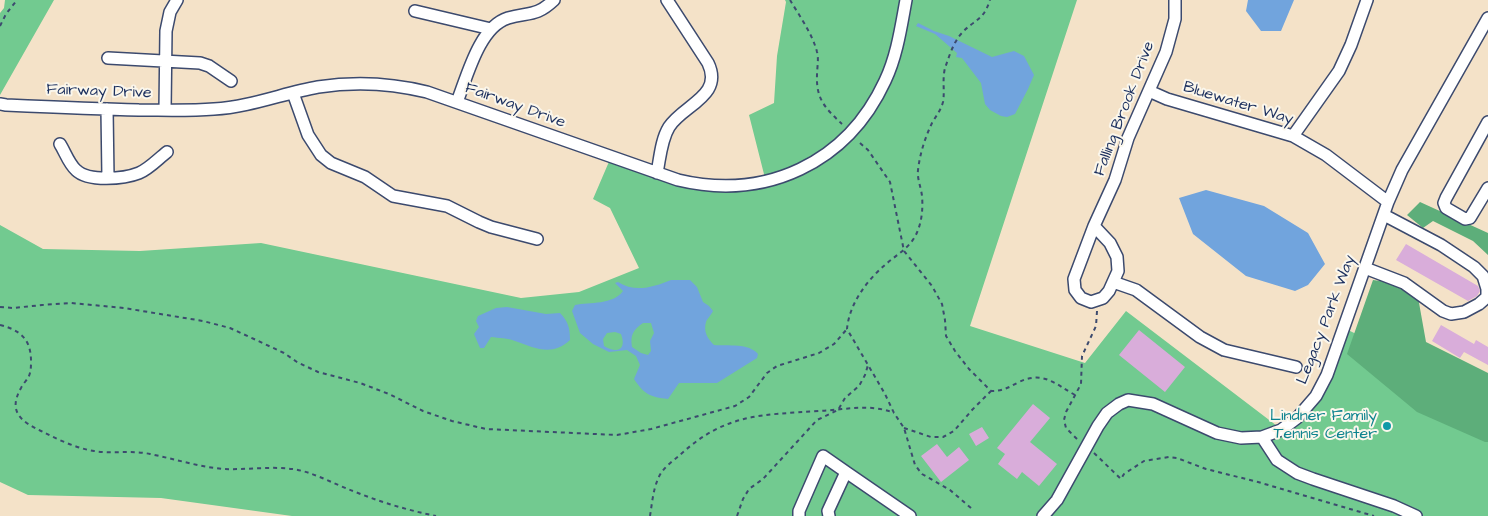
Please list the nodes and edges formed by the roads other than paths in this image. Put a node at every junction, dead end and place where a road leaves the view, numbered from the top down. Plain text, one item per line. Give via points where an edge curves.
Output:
1 (177, 0) edge
2 (554, 0) edge
3 (667, 0) edge
4 (906, 0) edge
5 (1176, 0) edge
6 (1366, 0) edge
7 (415, 11) dead end
8 (1488, 18) edge
9 (491, 29) junction
10 (108, 58) dead end
11 (166, 62) junction
12 (231, 81) dead end
13 (1150, 91) junction
14 (293, 93) junction
15 (457, 102) junction
16 (1, 108) edge
17 (107, 109) junction
18 (165, 110) junction
19 (1487, 127) edge
20 (1293, 136) junction
21 (60, 144) dead end
22 (167, 152) dead end
23 (657, 173) junction
24 (108, 178) junction
25 (1488, 188) edge
26 (1388, 202) junction
27 (1384, 216) junction
28 (1094, 226) junction
29 (537, 239) dead end
30 (1365, 268) junction
31 (1113, 282) junction
32 (1296, 367) dead end
33 (1262, 437) junction
34 (846, 472) junction
35 (799, 516) edge
36 (829, 516) edge
37 (910, 516) edge
38 (1043, 516) edge
39 (1416, 516) edge

1 - 11 street via 170,12 166,31
2 - 9 street via 538,12 502,20
3 - 23 street via 711,68 711,80 707,93 669,127
4 - 23 street, Fairway Drive via 894,57 875,102 844,140 812,164 766,182 742,186 702,185
5 - 13 street, Falling Brook Drive via 1175,19 1166,52
6 - 20 street via 1339,71
7 - 9 street
8 - 26 street, Legacy Park Way via 1402,170
9 - 15 street via 483,39
10 - 11 street
11 - 12 street via 200,63
11 - 18 street
13 - 20 street, Bluewater Way via 1167,99
13 - 28 street, Falling Brook Drive
14 - 15 street, Fairway Drive via 341,84 388,84
14 - 18 street, Fairway Drive via 239,106
14 - 29 street via 308,135 316,149 331,163 359,173 393,196 447,206 491,227
15 - 23 street, Fairway Drive
16 - 17 street, Fairway Drive
17 - 18 street, Fairway Drive
17 - 24 street
19 - 25 street via 1444,204 1465,219 1470,218
20 - 26 street, Bluewater Way via 1326,155
21 - 24 street via 75,170 88,178
22 - 24 street via 141,172
26 - 27 street, Legacy Park Way
27 - 30 street, Legacy Park Way
27 - 30 street via 1441,245 1474,267 1483,276 1487,297 1464,312 1451,314 1404,283
28 - 31 street via 1110,243 1117,257 1118,272
28 - 31 street, Falling Brook Drive via 1074,279 1075,290 1081,298 1097,301 1103,298
30 - 33 street, Legacy Park Way via 1327,375 1316,396 1297,418 1281,430
31 - 32 street via 1136,290 1200,337 1224,350
33 - 38 street, Legacy Park Way via 1240,438 1217,433 1153,404 1128,400 1107,413 1057,500
33 - 39 street via 1278,460 1297,473
34 - 35 street via 823,456
34 - 36 street via 828,511
34 - 37 street

